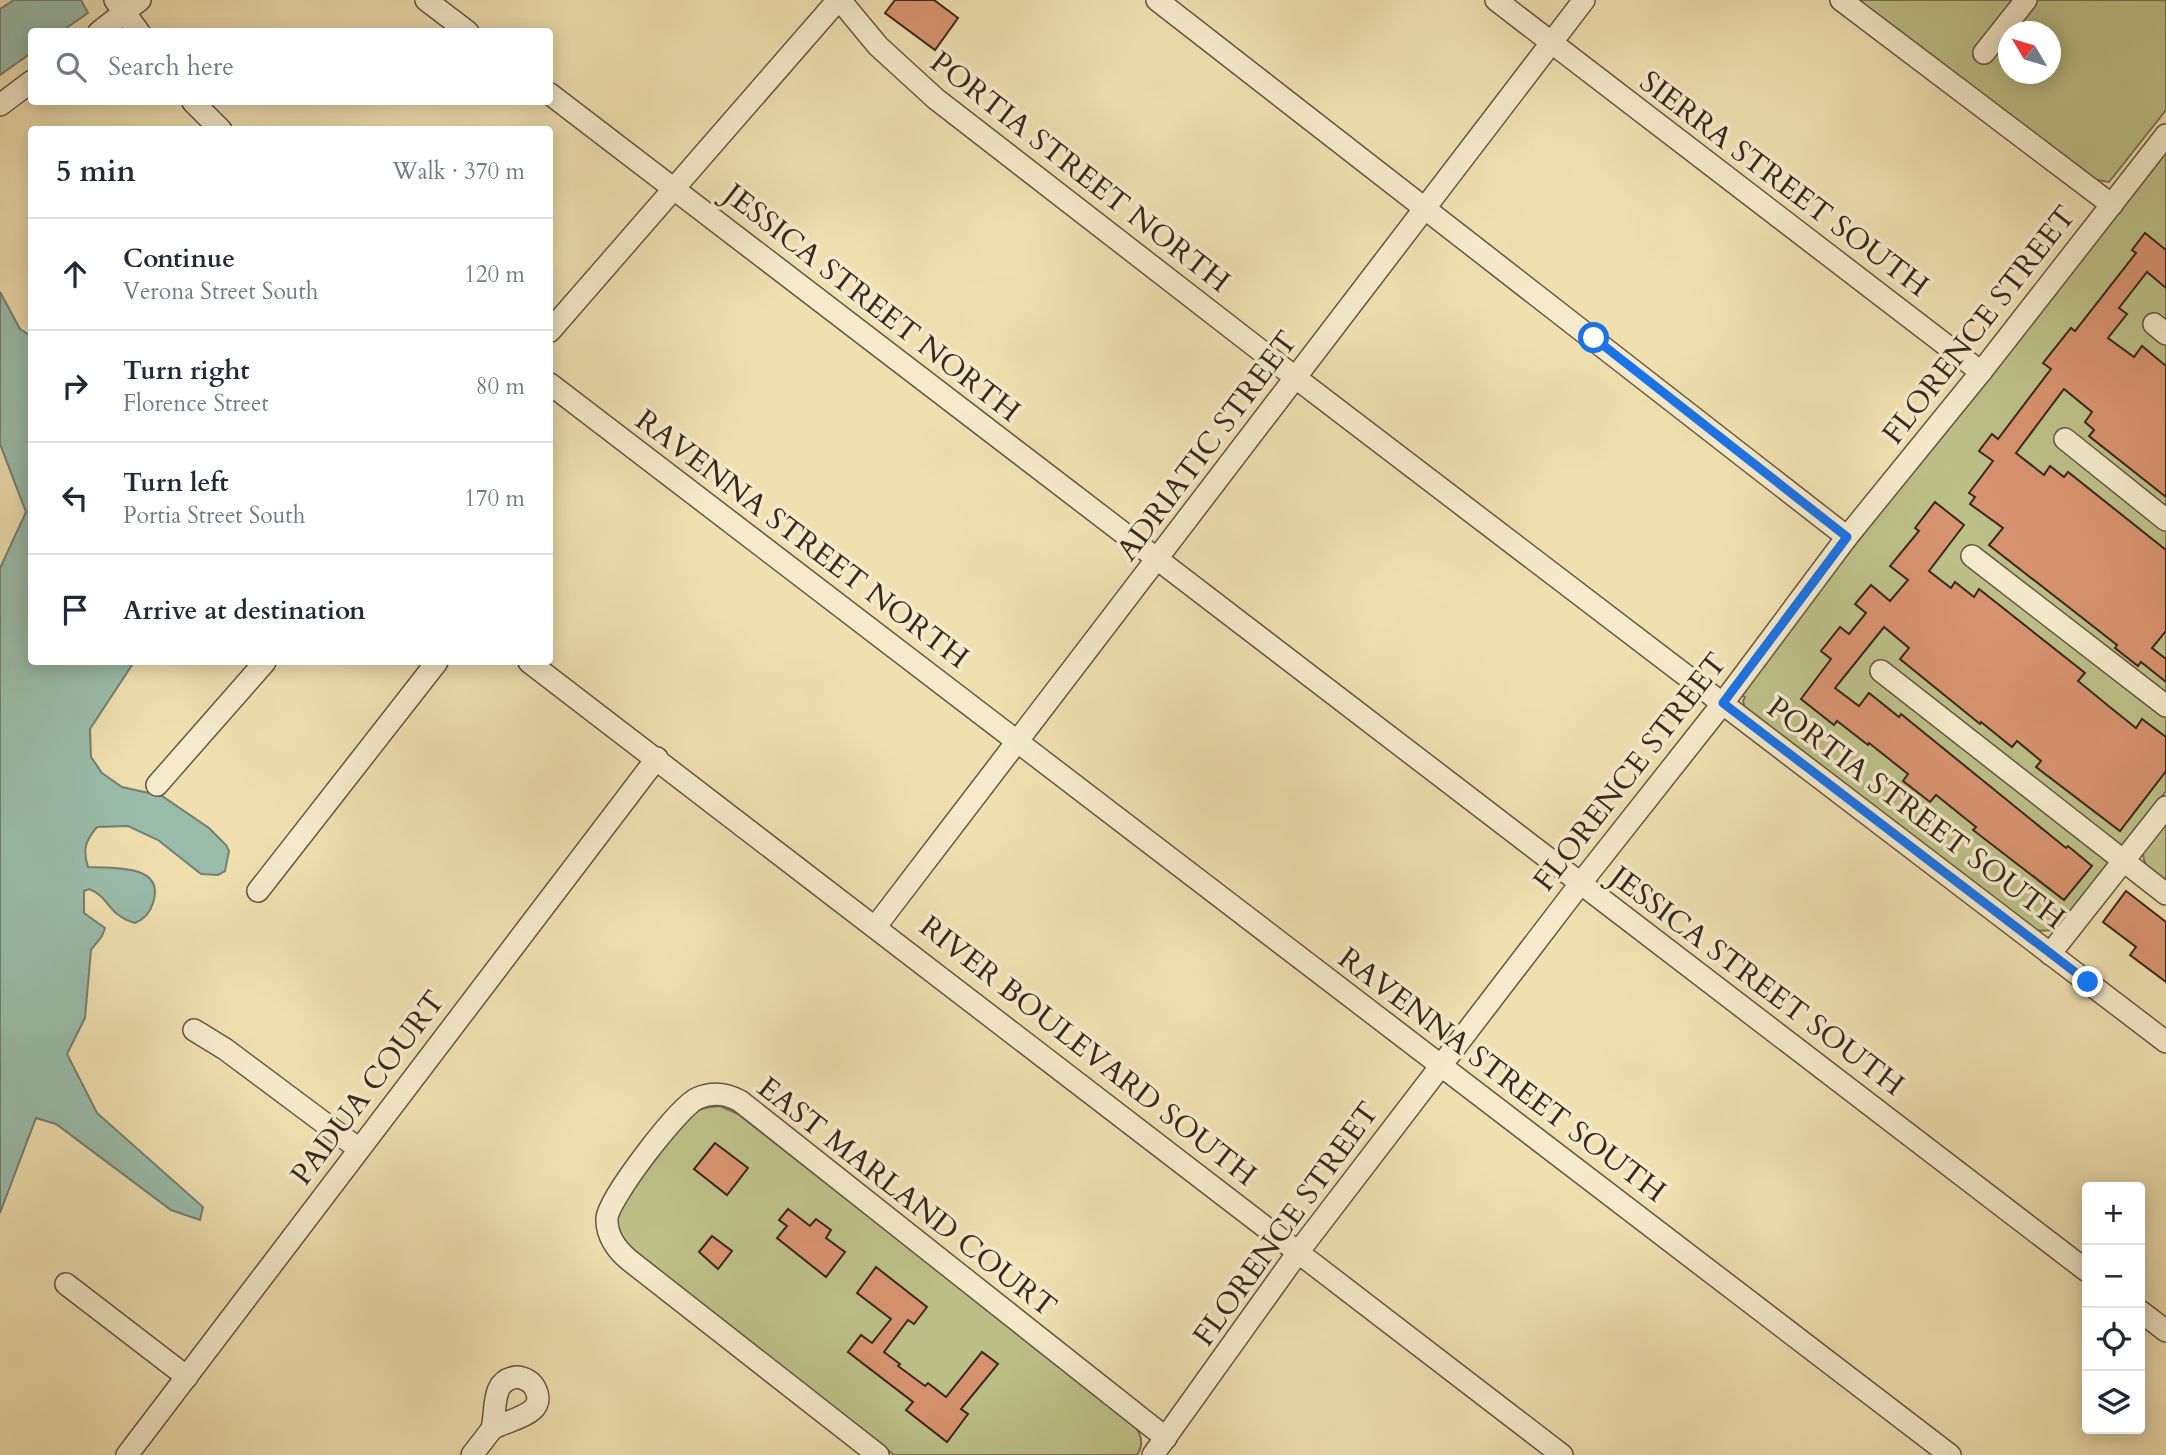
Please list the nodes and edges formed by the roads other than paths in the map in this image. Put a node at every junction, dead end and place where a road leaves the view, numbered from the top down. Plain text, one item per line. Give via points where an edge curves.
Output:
1 (426, 0) edge
2 (839, 0) edge
3 (1157, 0) edge
4 (1496, 0) edge
5 (1584, 0) edge
6 (1841, 0) edge
7 (2026, 0) edge
8 (127, 4) edge
9 (103, 28) edge
10 (137, 28) edge
11 (463, 28) edge
12 (1551, 43) junction
13 (1984, 53) dead end
14 (28, 85) edge
15 (553, 96) edge
16 (0, 105) edge
17 (196, 105) edge
18 (217, 126) edge
19 (2166, 135) edge
20 (673, 188) junction
21 (2112, 205) junction
22 (1423, 209) junction
23 (553, 328) edge
24 (1981, 372) junction
25 (1296, 378) junction
26 (553, 386) edge
27 (2065, 439) dead end
28 (2166, 520) edge
29 (1847, 537) junction
30 (1972, 556) dead end
31 (1157, 559) junction
32 (262, 665) edge
33 (435, 665) edge
34 (533, 665) edge
35 (1881, 671) dead end
36 (1723, 703) junction
37 (2166, 706) edge
38 (1019, 742) junction
39 (657, 758) junction
40 (157, 785) dead end
41 (2166, 807) edge
42 (2124, 861) junction
43 (1580, 884) junction
44 (258, 891) dead end
45 (2166, 894) edge
46 (876, 926) junction
47 (2050, 954) junction
48 (194, 1030) dead end
49 (2166, 1042) edge
50 (1441, 1066) junction
51 (359, 1149) junction
52 (1299, 1251) junction
53 (2082, 1267) edge
54 (66, 1284) dead end
55 (2145, 1315) edge
56 (2166, 1331) edge
57 (187, 1377) junction
58 (492, 1429) dead end
59 (1166, 1438) junction
60 (127, 1455) edge
61 (472, 1455) edge
62 (878, 1455) edge
63 (1153, 1455) edge
64 (1562, 1455) edge
65 (1950, 1455) edge

1 - 11 street
2 - 20 street
2 - 25 street, PORTIA STREET NORTH via 878,46 936,99
3 - 22 street
4 - 12 street, SIERRA STREET SOUTH
5 - 12 street, ADRIATIC STREET
6 - 21 street
7 - 13 street
8 - 9 street
8 - 10 street
12 - 22 street, ADRIATIC STREET
12 - 24 street, SIERRA STREET SOUTH
14 - 16 street
15 - 20 street, JESSICA STREET NORTH
17 - 18 street
19 - 21 street, FLORENCE STREET
20 - 23 street
20 - 31 street, JESSICA STREET NORTH
21 - 24 street, FLORENCE STREET
22 - 25 street, ADRIATIC STREET
22 - 29 street
24 - 29 street, FLORENCE STREET
25 - 31 street, ADRIATIC STREET
25 - 36 street, PORTIA STREET SOUTH
26 - 38 street, RAVENNA STREET NORTH
27 - 28 street
29 - 36 street, FLORENCE STREET
30 - 37 street
31 - 38 street, ADRIATIC STREET
31 - 43 street, JESSICA STREET SOUTH
32 - 40 street
33 - 44 street
34 - 39 street, RIVER BOULEVARD SOUTH
35 - 42 street
36 - 43 street, FLORENCE STREET
36 - 47 street, PORTIA STREET SOUTH
38 - 46 street, ADRIATIC STREET
38 - 50 street, RAVENNA STREET SOUTH
39 - 46 street, RIVER BOULEVARD SOUTH
39 - 51 street, PADUA COURT
41 - 42 street
42 - 45 street
42 - 47 street
43 - 50 street, FLORENCE STREET
43 - 53 street, JESSICA STREET SOUTH
46 - 52 street, RIVER BOULEVARD SOUTH
47 - 49 street, PORTIA STREET SOUTH
48 - 51 street
50 - 52 street, FLORENCE STREET
50 - 65 street, RAVENNA STREET SOUTH
51 - 57 street, PADUA COURT
52 - 59 street, FLORENCE STREET
52 - 64 street, RIVER BOULEVARD SOUTH
54 - 57 street
55 - 56 street
57 - 60 street, PADUA COURT
58 - 61 street
59 - 62 street, EAST MARLAND COURT via 740,1101 722,1095 689,1103 618,1190 609,1207 614,1243 629,1260
59 - 63 street, FLORENCE STREET

